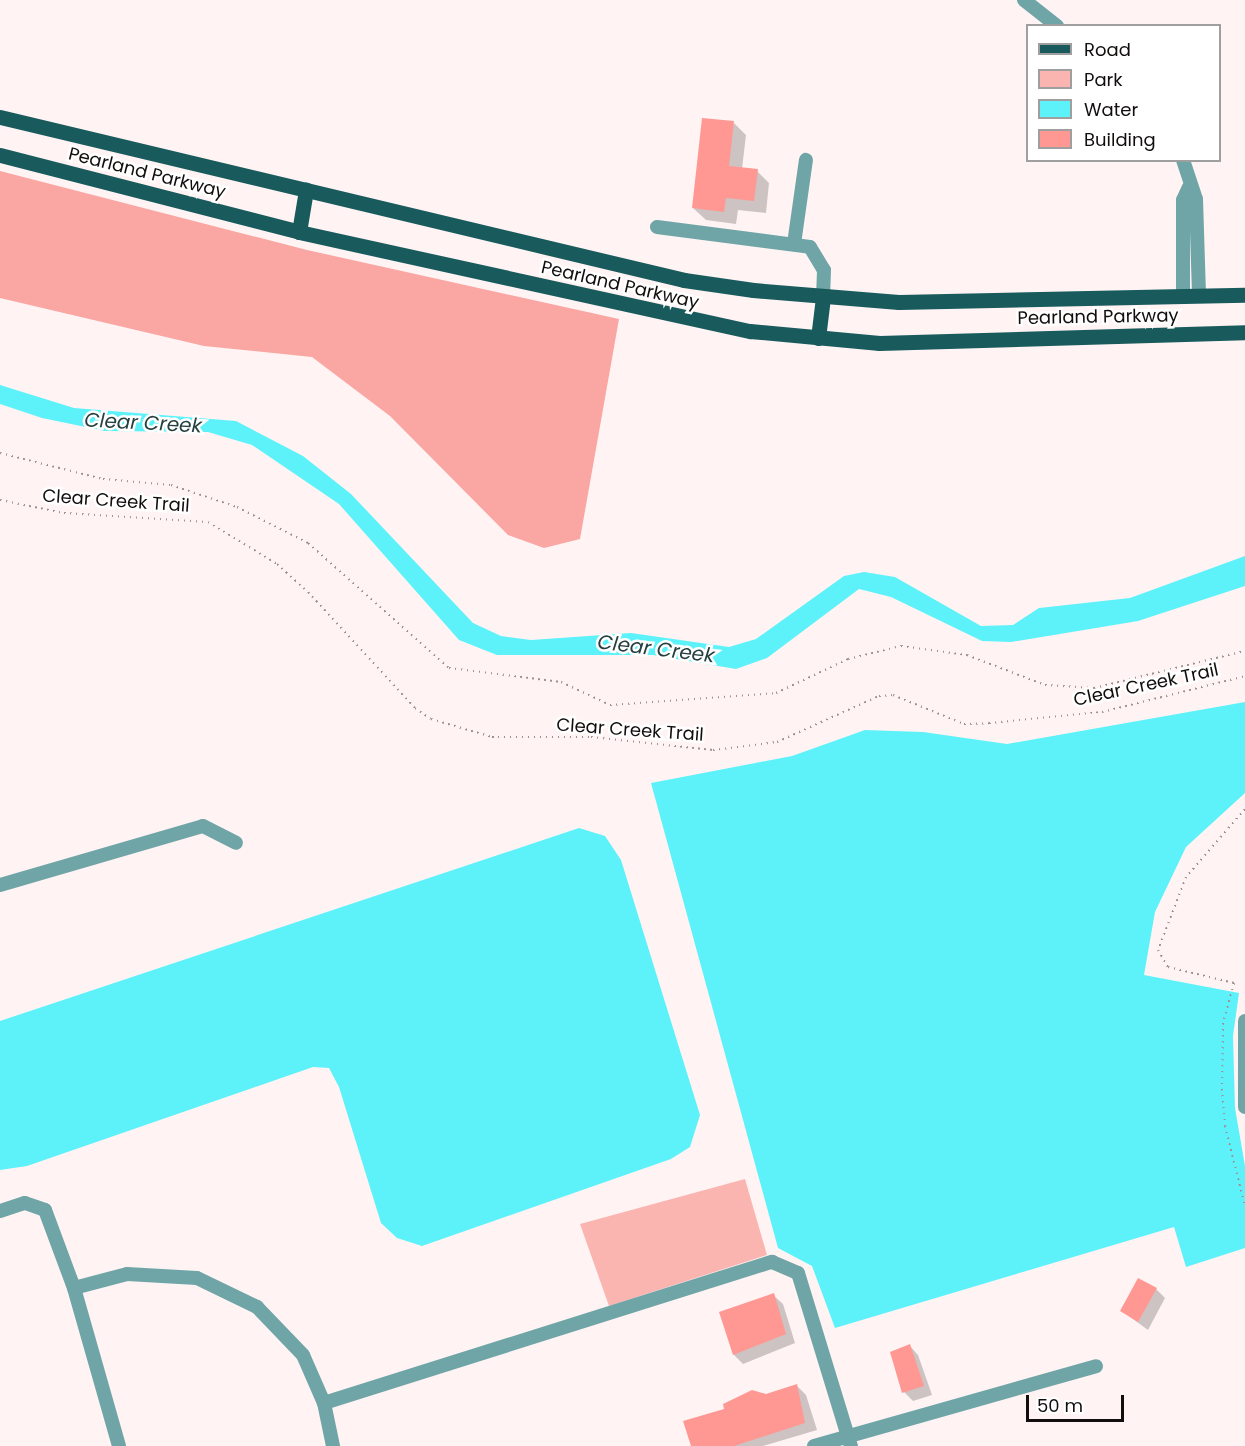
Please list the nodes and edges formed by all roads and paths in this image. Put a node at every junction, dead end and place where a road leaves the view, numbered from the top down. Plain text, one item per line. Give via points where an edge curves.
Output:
1 (1024, 0) edge
2 (1054, 24) edge
3 (0, 117) edge
4 (0, 155) edge
5 (806, 160) dead end
6 (1183, 162) edge
7 (1189, 187) junction
8 (306, 190) junction
9 (657, 227) dead end
10 (299, 232) junction
11 (794, 243) junction
12 (1245, 295) edge
13 (1183, 296) junction
14 (1199, 296) junction
15 (823, 297) junction
16 (1245, 332) edge
17 (818, 338) junction
18 (0, 453) edge
19 (0, 500) edge
20 (1245, 651) edge
21 (1245, 676) edge
22 (1245, 809) edge
23 (236, 843) dead end
24 (0, 885) edge
25 (1245, 1021) edge
26 (1245, 1107) edge
27 (1245, 1206) edge
28 (0, 1210) edge
29 (74, 1288) junction
30 (1096, 1366) dead end
31 (324, 1403) junction
32 (849, 1440) edge
33 (119, 1446) edge
34 (333, 1446) edge
35 (814, 1446) edge

1 - 2 street
3 - 8 main road, Pearland Parkway
4 - 10 main road, Pearland Parkway
5 - 11 street
6 - 7 street
7 - 13 street via 1183,200
7 - 14 street via 1196,199
8 - 10 main road
8 - 15 main road, Pearland Parkway via 684,280
9 - 11 street
10 - 17 main road, Pearland Parkway via 685,321
11 - 15 street via 810,247 824,270
12 - 14 main road, Pearland Parkway
13 - 14 main road, Pearland Parkway
13 - 15 main road, Pearland Parkway via 899,302
15 - 17 main road
16 - 17 main road, Pearland Parkway via 879,343
18 - 20 path via 103,479 171,484 237,507 308,543 345,571 443,665 476,674 561,682 610,705 776,693 848,659 901,646 967,655 1045,685 1094,688
19 - 21 path, Clear Creek Trail via 64,513 208,522 277,564 308,592 415,708 431,719 492,737 591,737 713,750 777,742 879,696 893,695 964,724 989,723 1102,712
22 - 27 path via 1186,878 1158,950 1168,967 1233,983 1223,1023 1222,1089 1225,1126
23 - 24 street via 203,826
25 - 26 street
28 - 29 street via 25,1203 45,1210
29 - 31 street via 146,1272 197,1278 228,1289 281,1327 314,1374
29 - 33 street
30 - 32 street
31 - 32 street via 772,1263 798,1273
31 - 34 street
32 - 35 street

